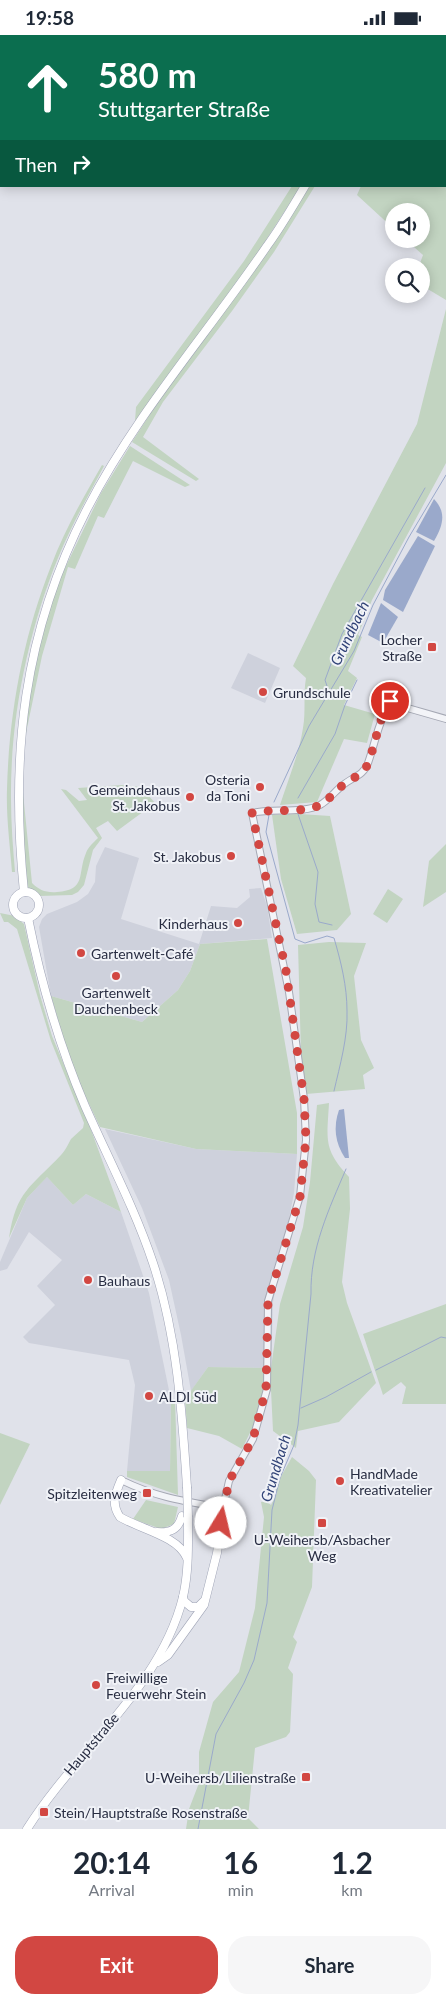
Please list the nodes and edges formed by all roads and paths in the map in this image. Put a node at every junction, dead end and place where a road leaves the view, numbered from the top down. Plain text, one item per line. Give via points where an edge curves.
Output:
1 (304, 187) edge
2 (446, 719) edge
3 (24, 892) junction
4 (28, 918) junction
5 (121, 1480) joint
6 (222, 1508) junction
7 (185, 1517) junction
8 (152, 1532) junction
9 (188, 1561) junction
10 (183, 1597) junction
11 (206, 1597) junction
12 (155, 1664) junction
13 (27, 1829) edge

1 - 3 main road via 268,246 134,431 87,509 58,571 39,632 26,691 19,752 18,830
2 - 6 street via 390,701 381,717 368,763 360,774 310,809 252,813 286,971 304,1099 306,1139 300,1197 268,1301 266,1389 253,1439 229,1481
3 - 4 main road via 34,895 39,903 37,911
3 - 4 main road via 14,899 13,907 18,915
4 - 7 main road, Hauptstraße, bridge via 38,969 64,1053 140,1228 158,1282 176,1357 182,1407 187,1487
5 - 6 street via 147,1493
5 - 8 main road via 114,1495 116,1511 128,1522
6 - 11 main road via 217,1553
7 - 8 main road via 168,1533
7 - 9 main road, Hauptstraße
8 - 9 main road via 181,1547
9 - 10 main road, Hauptstraße
10 - 11 main road via 187,1605 194,1607
10 - 12 main road, Hauptstraße
11 - 12 main road via 168,1655
12 - 13 main road, Hauptstraße via 59,1783

